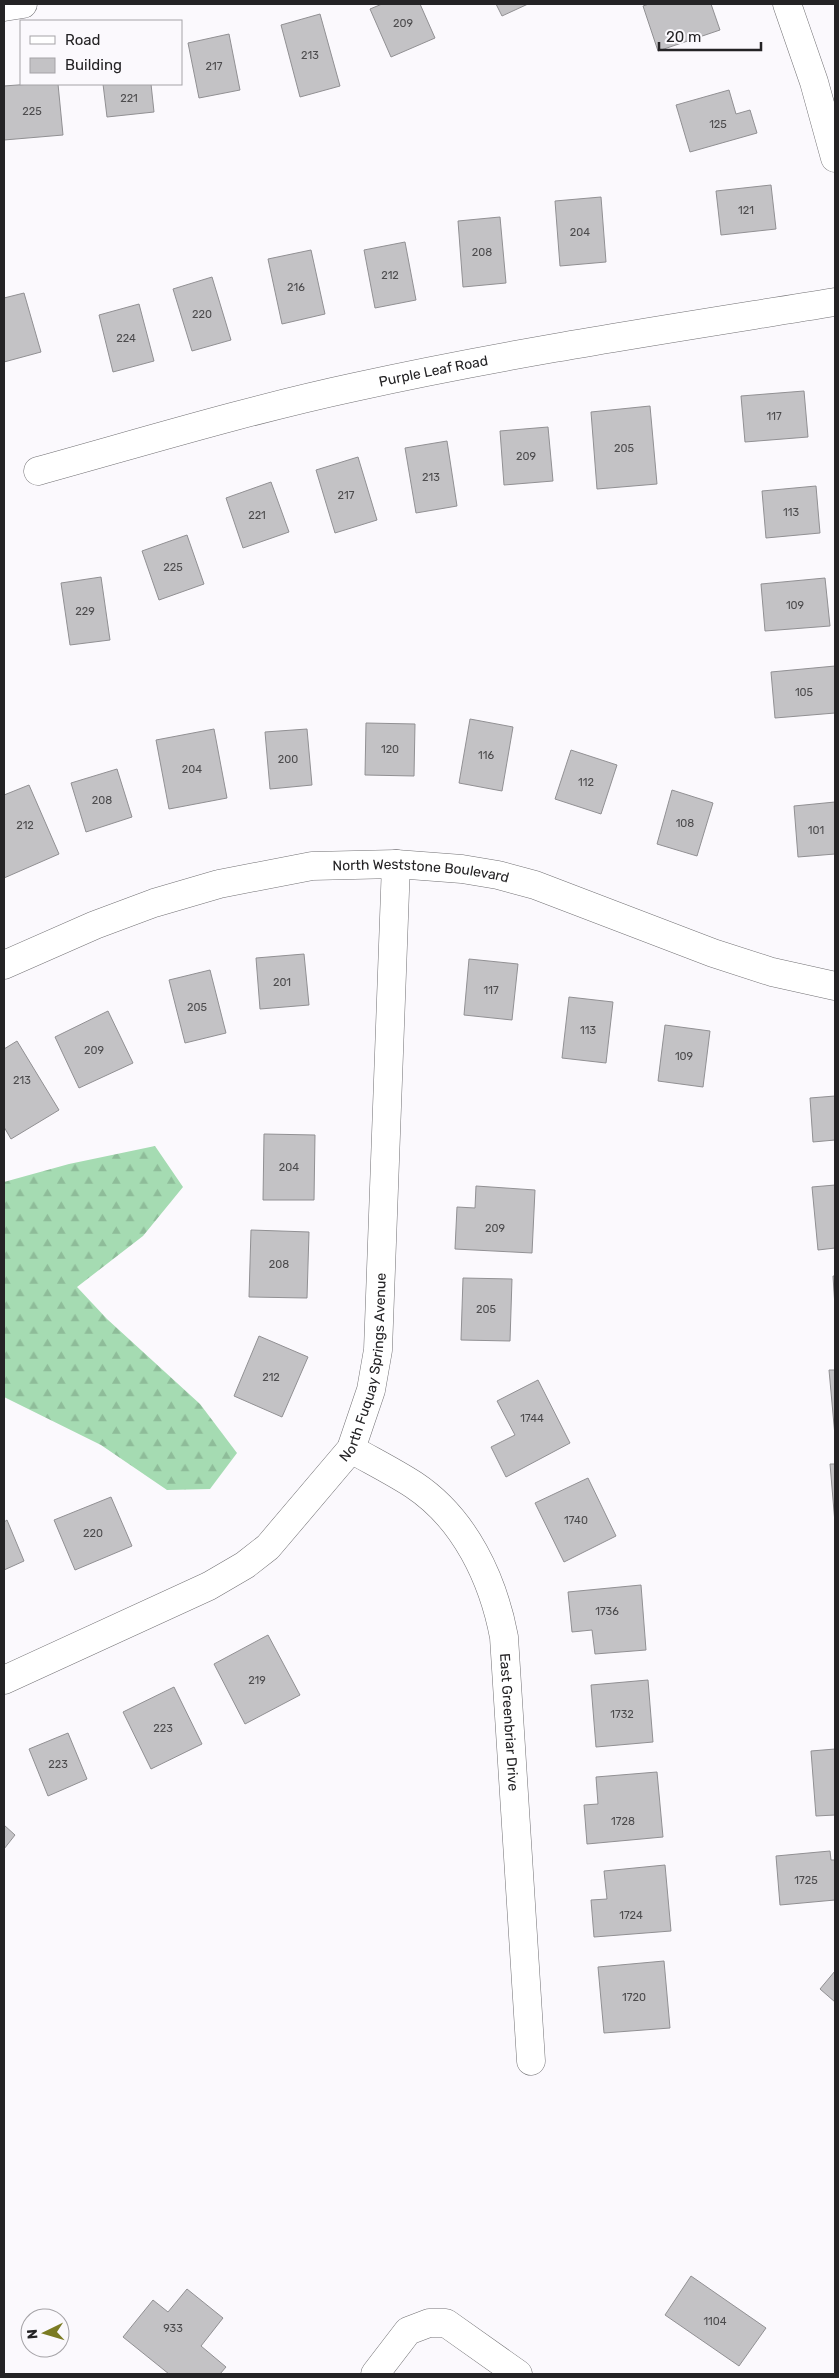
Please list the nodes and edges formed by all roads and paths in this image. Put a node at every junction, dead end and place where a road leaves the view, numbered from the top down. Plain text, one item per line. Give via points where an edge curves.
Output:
1 (23, 4) edge
2 (788, 4) edge
3 (4, 7) edge
4 (835, 158) edge
5 (835, 302) edge
6 (38, 471) dead end
7 (396, 864) junction
8 (4, 965) edge
9 (835, 986) edge
10 (351, 1449) junction
11 (4, 1680) edge
12 (531, 2061) dead end
13 (375, 2374) edge
14 (518, 2374) edge

1 - 3 street
2 - 4 street
5 - 6 street, Purple Leaf Road via 465,364 353,387
7 - 8 street, North Weststone Boulevard via 312,866 219,884 94,925
7 - 9 street, North Weststone Boulevard via 462,869 535,885 713,953 772,972
7 - 10 street, North Fuquay Springs Avenue via 378,1350 371,1390
10 - 11 street, North Fuquay Springs Avenue via 290,1524 245,1565 192,1594
10 - 12 street, East Greenbriar Drive via 415,1486 437,1503 475,1554 497,1604 504,1637
13 - 14 street via 408,2331 429,2324 446,2323

